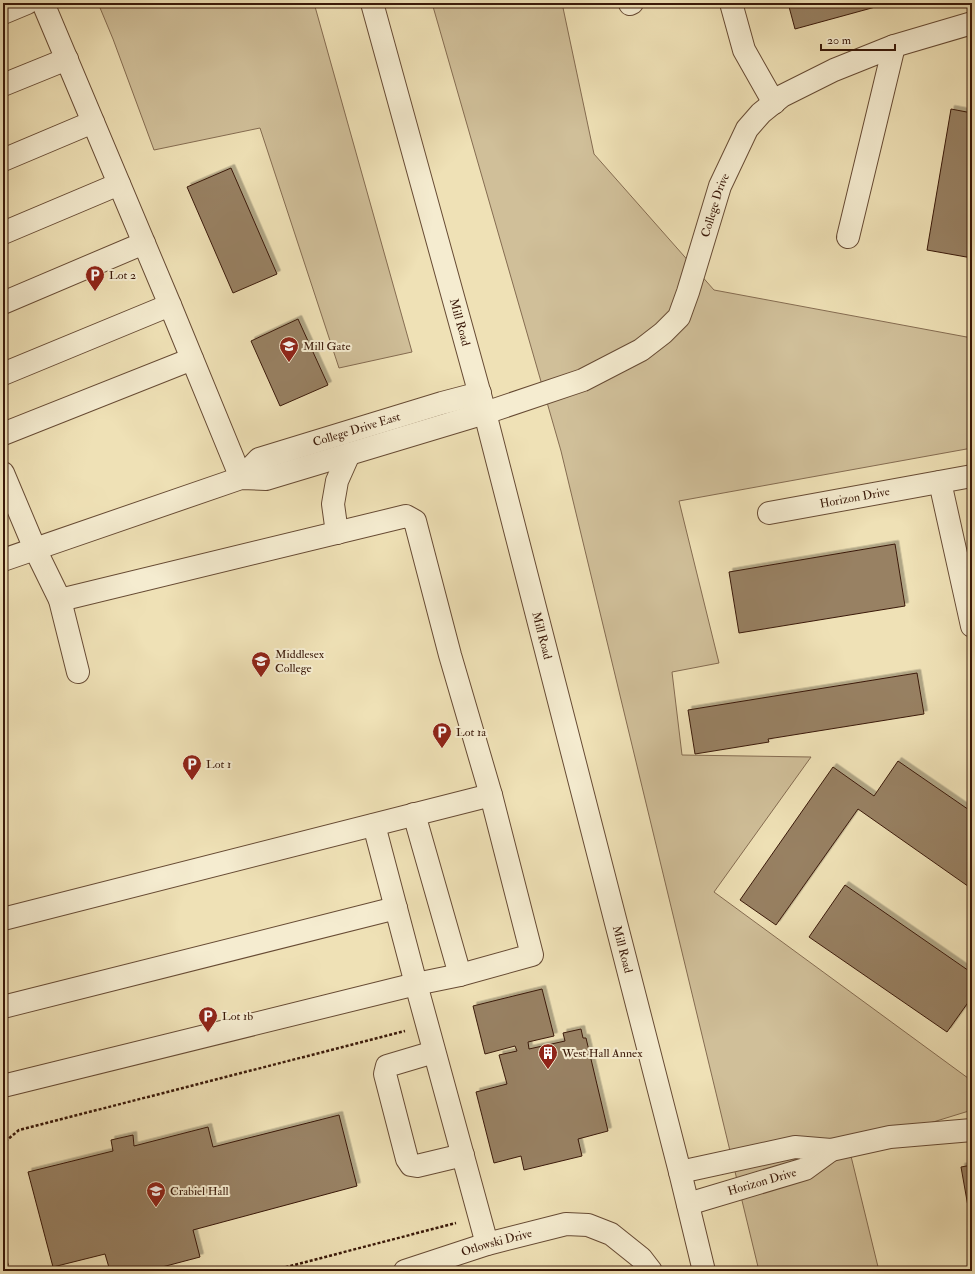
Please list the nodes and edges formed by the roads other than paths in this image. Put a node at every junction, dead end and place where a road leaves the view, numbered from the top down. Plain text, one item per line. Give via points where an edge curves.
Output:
1 (27, 3) edge
2 (43, 3) edge
3 (372, 3) edge
4 (731, 3) edge
5 (3, 13) edge
6 (972, 23) edge
7 (894, 46) junction
8 (67, 59) junction
9 (3, 85) edge
10 (774, 103) junction
11 (93, 122) junction
12 (3, 160) edge
13 (119, 184) junction
14 (3, 233) edge
15 (848, 237) dead end
16 (144, 243) junction
17 (3, 303) edge
18 (170, 305) junction
19 (192, 359) junction
20 (3, 374) edge
21 (482, 403) junction
22 (3, 434) edge
23 (349, 454) junction
24 (297, 459) junction
25 (3, 473) edge
26 (972, 476) edge
27 (241, 478) junction
28 (940, 482) junction
29 (769, 514) dead end
30 (337, 533) junction
31 (35, 549) junction
32 (3, 560) edge
33 (60, 600) junction
34 (972, 626) edge
35 (78, 672) dead end
36 (491, 795) junction
37 (414, 814) junction
38 (374, 825) junction
39 (396, 908) junction
40 (3, 919) edge
41 (460, 975) junction
42 (416, 984) junction
43 (3, 1007) edge
44 (434, 1052) junction
45 (3, 1086) edge
46 (972, 1130) edge
47 (831, 1150) junction
48 (463, 1155) junction
49 (680, 1172) junction
50 (688, 1204) junction
51 (487, 1244) junction
52 (411, 1270) edge
53 (651, 1271) edge
54 (704, 1271) edge

1 - 5 street
2 - 8 street
3 - 21 street, Mill Road
4 - 10 street via 744,50
6 - 7 street, College Drive
7 - 10 street, College Drive via 834,70 782,96
7 - 15 street
8 - 9 street
8 - 11 street
10 - 21 street, College Drive via 747,129 720,186 679,316 663,333 641,350 583,380
11 - 12 street
11 - 13 street
13 - 14 street
13 - 16 street
16 - 17 street
16 - 18 street
18 - 19 street
18 - 20 street
19 - 22 street
19 - 27 street
21 - 23 street, College Drive East
21 - 24 street, College Drive East via 442,403
21 - 49 street, Mill Road
23 - 24 street, College Drive East
23 - 30 street via 337,480 334,504
24 - 27 street, College Drive East via 266,479
25 - 31 street
26 - 28 street, Horizon Drive
27 - 31 street, College Drive East
28 - 29 street, Horizon Drive
28 - 34 street
30 - 33 street
30 - 36 street via 406,516 415,521 450,655
31 - 32 street, College Drive East
31 - 33 street
33 - 35 street
36 - 37 street
36 - 41 street via 532,955
37 - 38 street
37 - 41 street
38 - 39 street
38 - 40 street
39 - 42 street
39 - 43 street
41 - 42 street
42 - 44 street
42 - 45 street
44 - 48 street
44 - 48 street via 387,1066 385,1074 407,1159 412,1165 417,1166
46 - 47 street, Horizon Drive via 890,1137
47 - 49 street, Horizon Drive via 795,1147
47 - 50 street, Horizon Drive via 805,1169
48 - 51 street
49 - 50 street, Mill Road
50 - 54 street, Mill Road
51 - 52 street, Otlowski Drive
51 - 53 street, Otlowski Drive via 566,1224 588,1225 611,1234 641,1258

